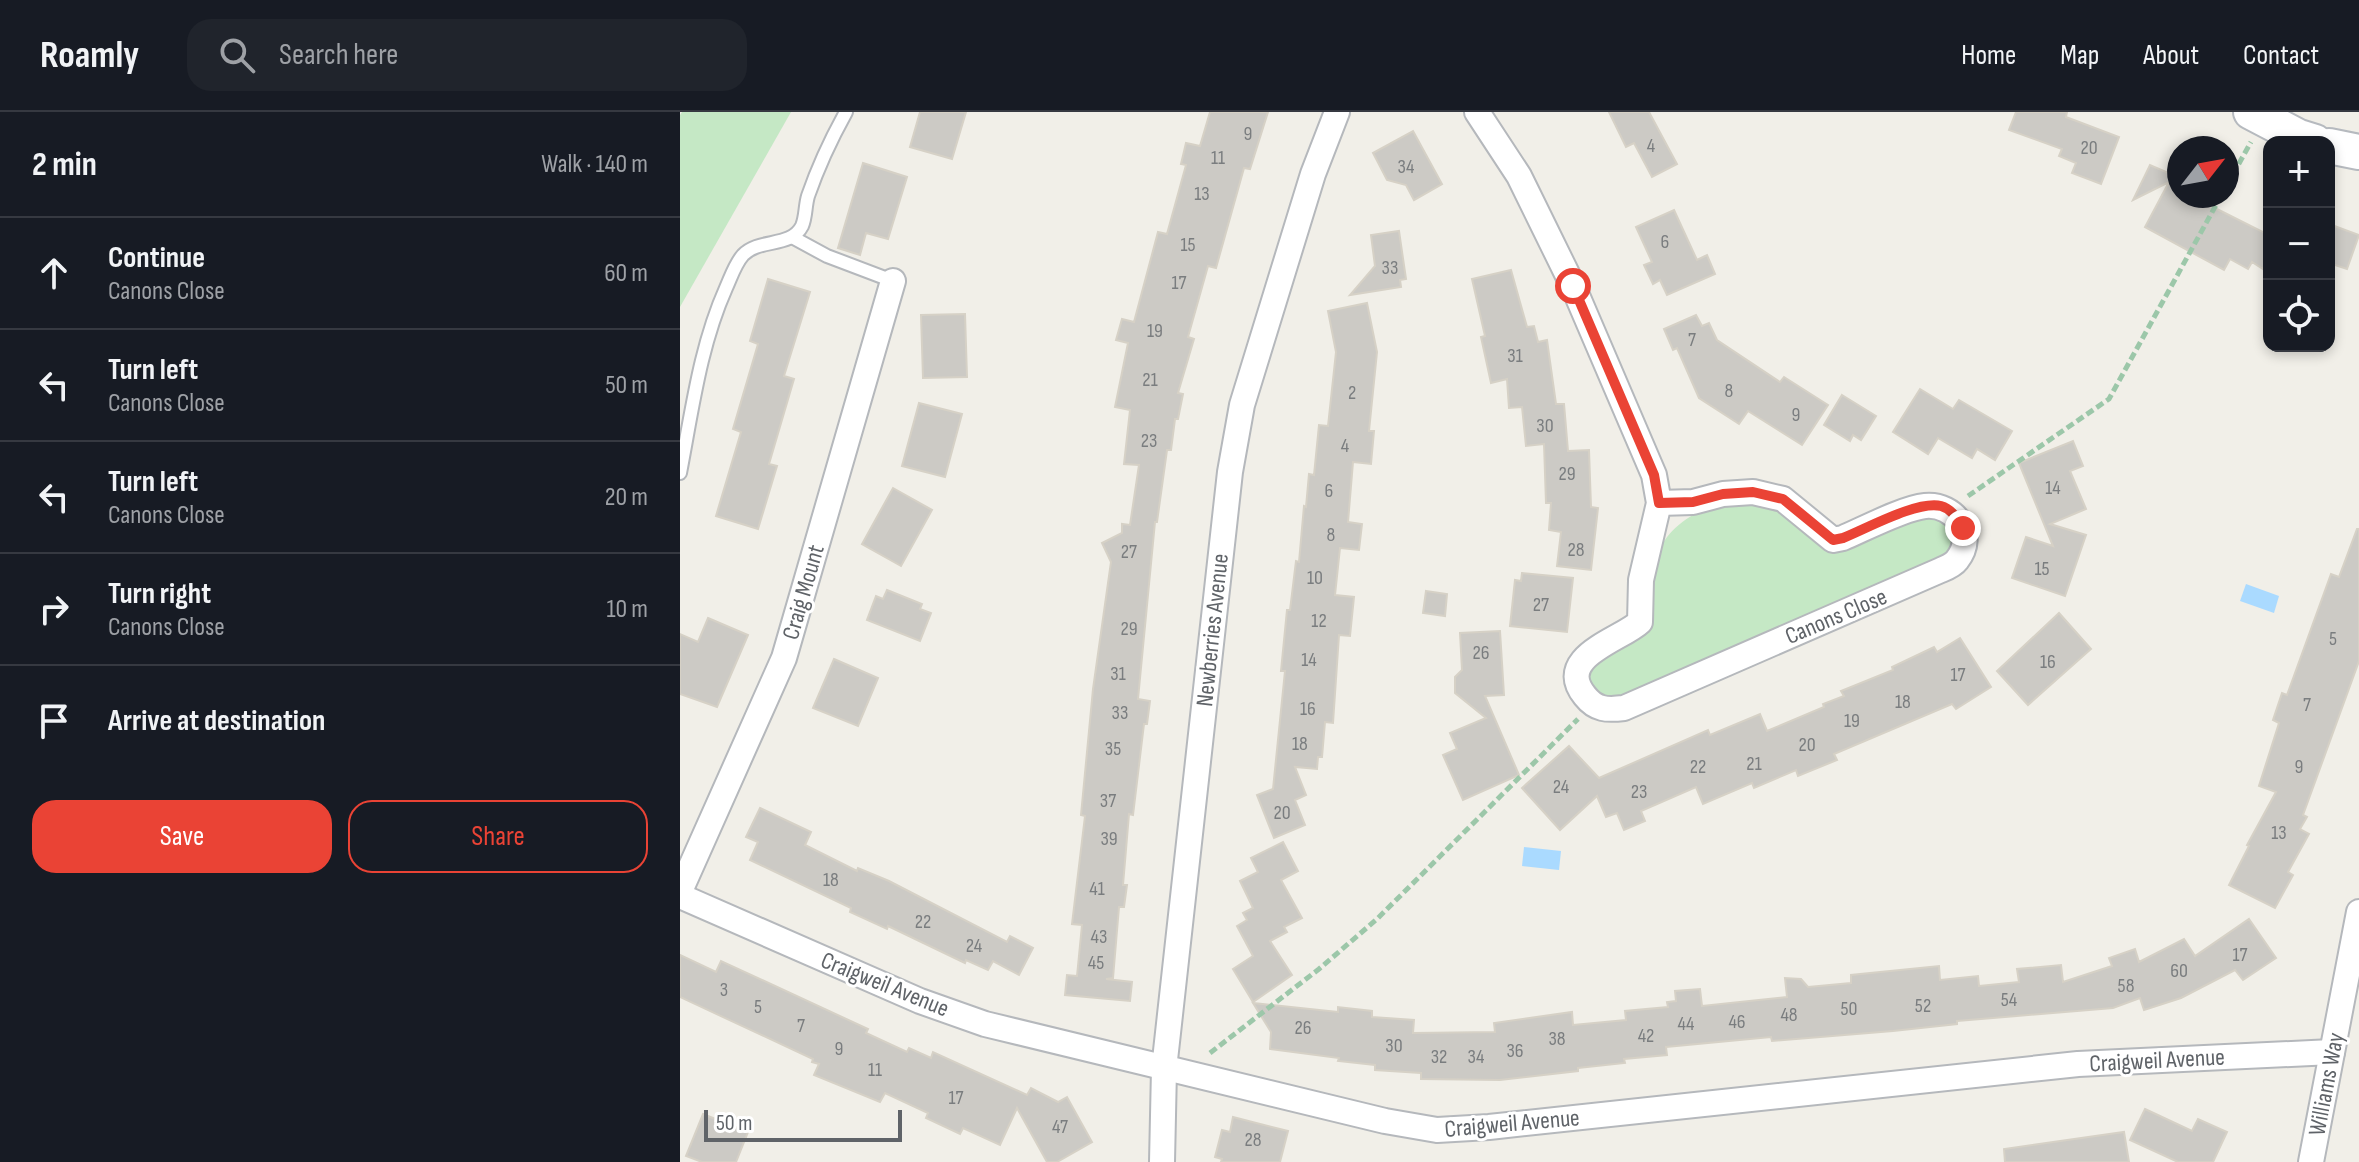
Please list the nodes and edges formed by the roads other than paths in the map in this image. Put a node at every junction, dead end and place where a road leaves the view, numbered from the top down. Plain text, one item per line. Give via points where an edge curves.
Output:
1 (846, 112) edge
2 (1337, 112) edge
3 (1477, 112) edge
4 (2257, 116) edge
5 (2302, 136) edge
6 (2335, 147) edge
7 (2359, 152) edge
8 (792, 237) junction
9 (893, 281) joint
10 (680, 473) edge
11 (1659, 503) junction
12 (680, 894) edge
13 (2359, 912) edge
14 (2332, 1052) junction
15 (1164, 1069) junction
16 (1162, 1162) edge
17 (2311, 1162) edge

1 - 8 lane via 807,199 803,224
2 - 15 street, Newberries Avenue via 1242,405 1230,472
3 - 11 street via 1519,176 1573,286 1654,475
4 - 5 street
6 - 7 street
8 - 9 lane
8 - 10 lane via 759,244 734,269 711,321
9 - 12 street, Craig Mount via 784,658
11 - 11 street, Canons Close via 1641,580 1640,622 1584,657 1577,675 1582,692 1606,710 1624,708 1941,570 1957,561 1964,544 1963,528 1952,511 1940,505 1921,506 1833,540 1783,499 1753,492
12 - 15 street, Craigweil Avenue via 920,1001 1000,1028
13 - 14 street, Williams Way
14 - 15 street, Craigweil Avenue via 2078,1064 1437,1130
14 - 17 street, Williams Way
15 - 16 street, Newberries Avenue

